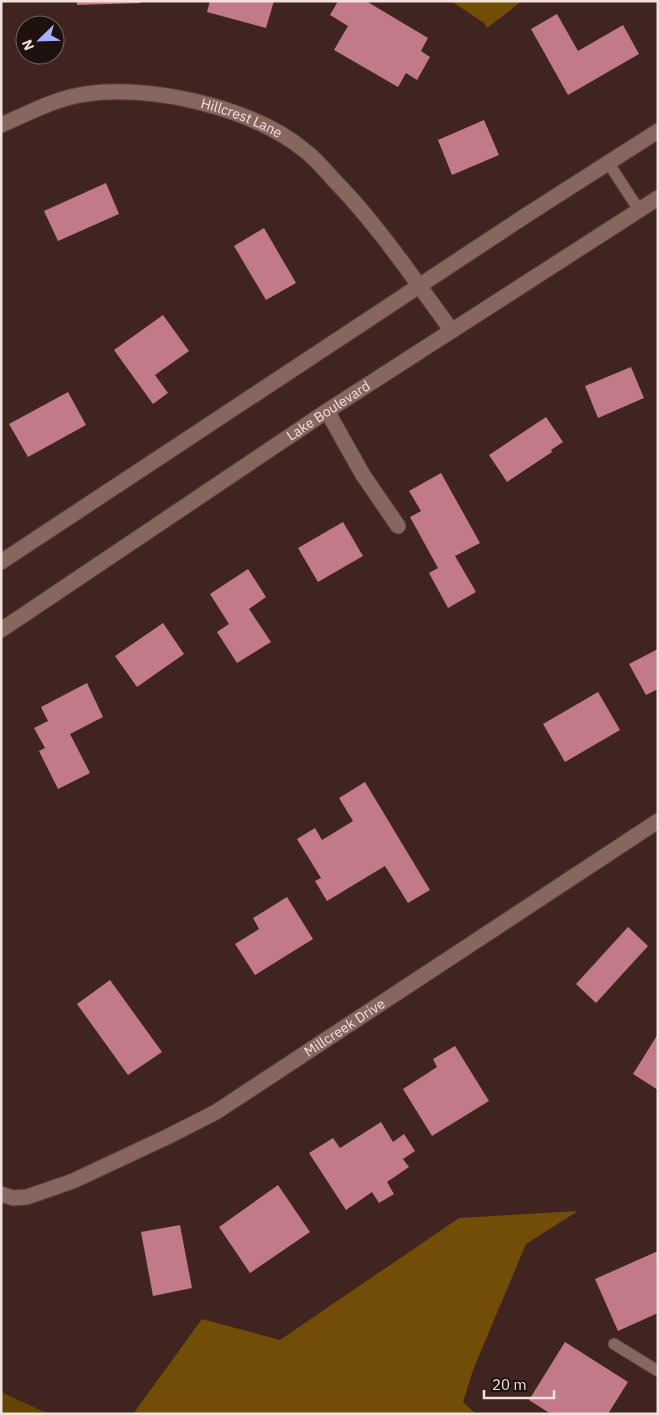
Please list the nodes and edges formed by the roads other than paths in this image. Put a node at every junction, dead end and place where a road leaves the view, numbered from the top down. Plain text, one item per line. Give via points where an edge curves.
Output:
1 (1, 125) edge
2 (658, 131) edge
3 (609, 164) junction
4 (658, 198) edge
5 (639, 210) junction
6 (420, 286) junction
7 (452, 331) junction
8 (327, 411) junction
9 (398, 526) dead end
10 (1, 562) edge
11 (1, 630) edge
12 (657, 823) edge
13 (7, 1196) edge
14 (614, 1344) dead end
15 (658, 1371) edge

1 - 6 street, Hillcrest Lane via 57,100 118,92 160,95 207,104 256,120 280,132 312,157 369,219
2 - 3 street
3 - 5 lane
3 - 6 street
4 - 5 street, Lake Boulevard
5 - 7 street, Lake Boulevard
6 - 7 street, Hillcrest Lane
6 - 10 street
7 - 8 street, Lake Boulevard
8 - 9 street via 363,475
8 - 11 street, Lake Boulevard
12 - 13 street, Millcreek Drive via 216,1112 73,1181 27,1197
14 - 15 lane

